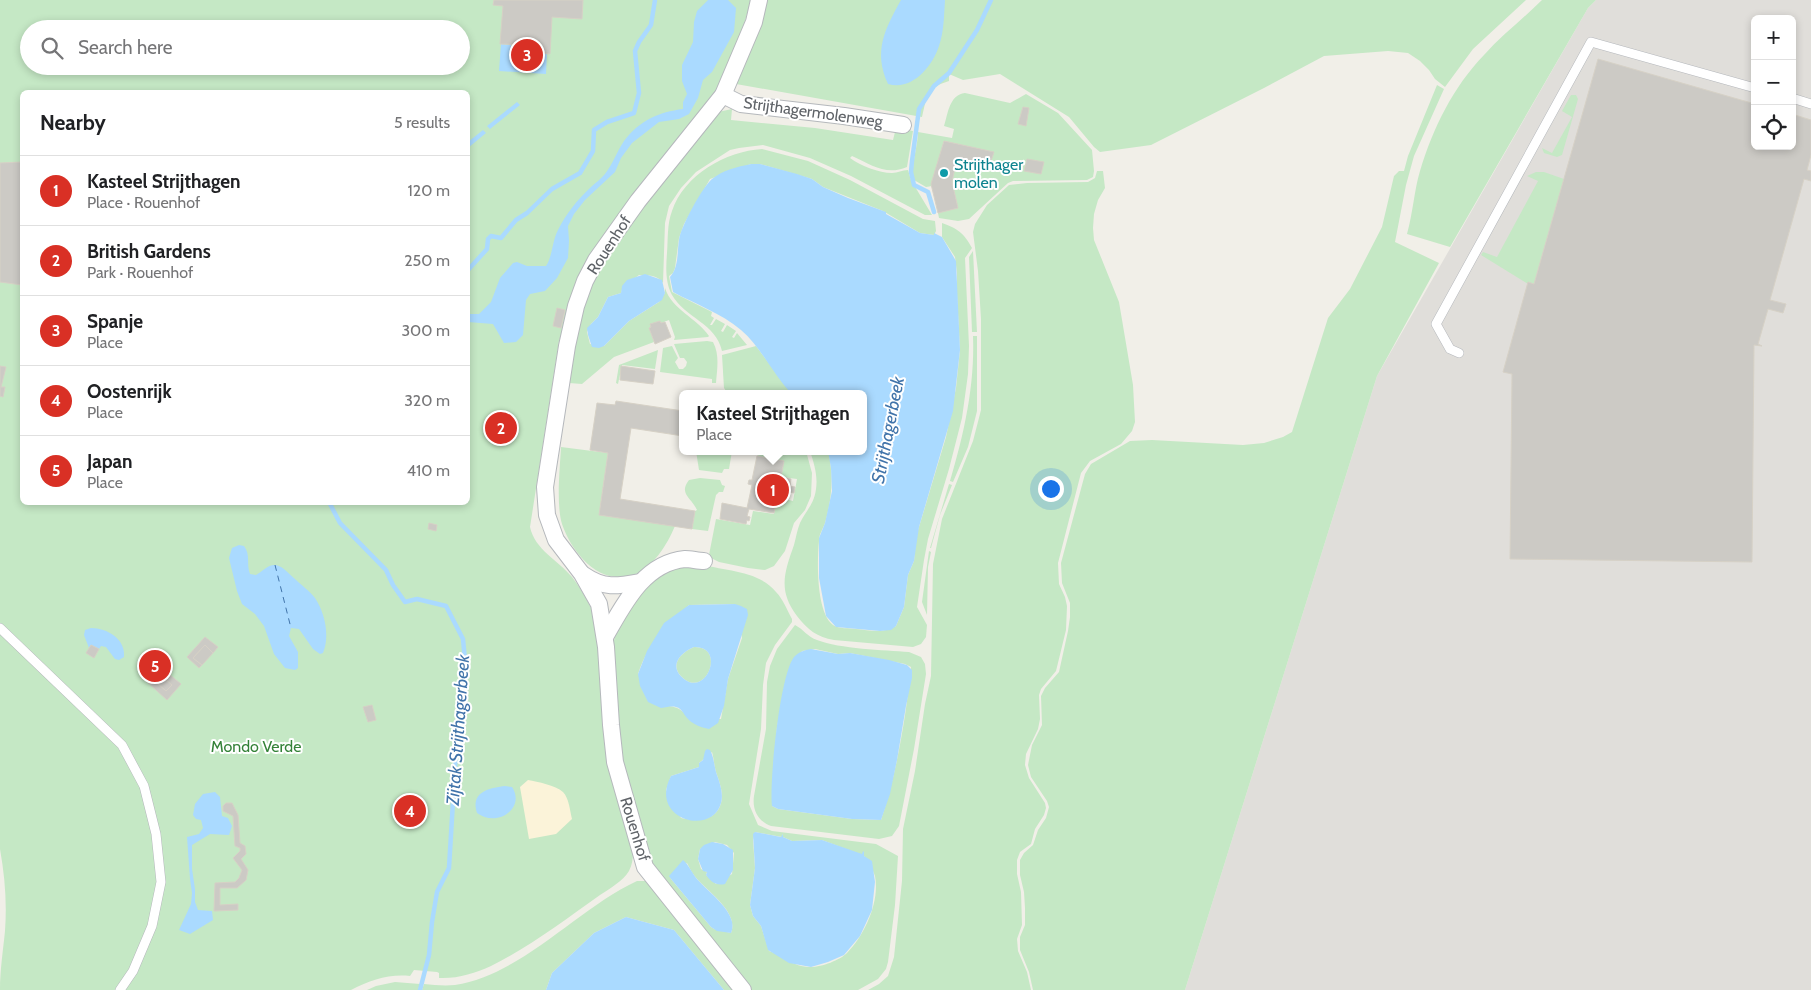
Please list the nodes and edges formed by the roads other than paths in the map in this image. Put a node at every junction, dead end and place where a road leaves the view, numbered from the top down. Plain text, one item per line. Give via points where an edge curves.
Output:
1 (758, 0) edge
2 (1751, 87) edge
3 (723, 95) junction
4 (1796, 99) edge
5 (1811, 104) edge
6 (903, 125) dead end
7 (1459, 353) dead end
8 (704, 561) dead end
9 (582, 574) junction
10 (640, 582) junction
11 (0, 628) edge
12 (605, 637) junction
13 (120, 990) edge
14 (743, 990) edge

1 - 3 street, Rouenhof via 754,22
2 - 7 lane via 1591,42 1436,324 1450,349
3 - 6 street, Strijthagermolenweg via 741,104
3 - 9 street, Rouenhof via 661,171 596,260 576,306 559,390 545,500 556,540
4 - 5 lane
8 - 10 street, Rouenhof via 685,559 674,562 662,566
9 - 10 street, Rouenhof via 594,583 607,586
9 - 12 street, Rouenhof via 599,604
10 - 12 street, Rouenhof
11 - 13 lane via 122,745 144,786 156,834 161,882 152,926 133,971
12 - 14 street, Rouenhof via 615,762 646,867

